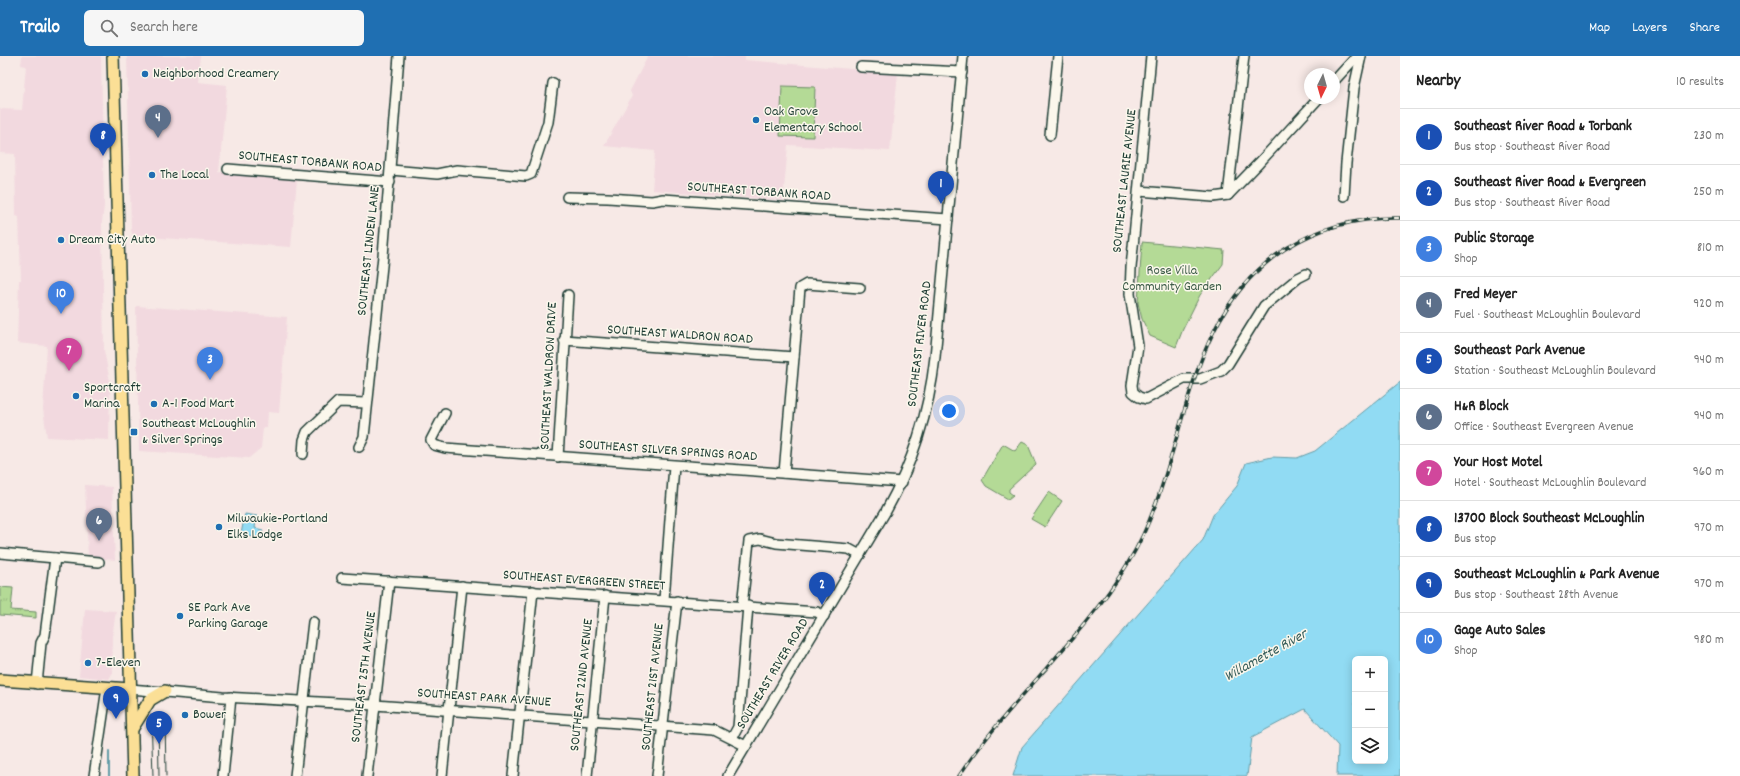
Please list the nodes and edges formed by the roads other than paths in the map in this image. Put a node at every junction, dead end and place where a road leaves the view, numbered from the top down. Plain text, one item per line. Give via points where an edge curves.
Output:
1 (113, 56) edge
2 (399, 56) edge
3 (963, 56) edge
4 (1058, 56) edge
5 (1151, 56) edge
6 (1244, 56) edge
7 (1357, 56) edge
8 (1361, 56) edge
9 (861, 67) dead end
10 (962, 72) junction
11 (1340, 74) edge
12 (553, 83) dead end
13 (1314, 104) edge
14 (1050, 135) dead end
15 (228, 169) dead end
16 (391, 170) junction
17 (390, 182) junction
18 (1138, 191) junction
19 (1228, 195) junction
20 (1344, 196) dead end
21 (567, 197) dead end
22 (948, 219) junction
23 (1306, 274) dead end
24 (860, 288) dead end
25 (568, 295) dead end
26 (564, 340) junction
27 (794, 357) junction
28 (367, 402) junction
29 (445, 413) dead end
30 (359, 447) dead end
31 (303, 454) dead end
32 (558, 457) junction
33 (674, 466) junction
34 (784, 473) junction
35 (902, 482) junction
36 (0, 554) edge
37 (860, 555) junction
38 (55, 558) junction
39 (99, 562) dead end
40 (342, 578) dead end
41 (389, 581) junction
42 (462, 586) junction
43 (533, 591) junction
44 (606, 596) junction
45 (664, 600) junction
46 (677, 601) junction
47 (745, 606) junction
48 (824, 616) junction
49 (313, 622) dead end
50 (0, 680) edge
51 (37, 684) junction
52 (107, 688) junction
53 (130, 689) junction
54 (164, 691) junction
55 (231, 697) junction
56 (303, 701) junction
57 (375, 705) junction
58 (449, 711) junction
59 (520, 716) junction
60 (592, 722) junction
61 (663, 727) junction
62 (132, 729) junction
63 (732, 738) junction
64 (746, 746) junction
65 (94, 776) edge
66 (133, 776) edge
67 (223, 776) edge
68 (295, 776) edge
69 (366, 776) edge
70 (442, 776) edge
71 (513, 776) edge
72 (587, 776) edge
73 (657, 776) edge
74 (728, 776) edge

1 - 53 main road
2 - 16 street, SOUTHEAST LINDEN LANE
3 - 10 street, SOUTHEAST RIVER ROAD
4 - 14 street
5 - 18 street, SOUTHEAST LAURIE AVENUE
6 - 19 street
7 - 11 street
8 - 20 street via 1354,88
9 - 10 street
10 - 22 street, SOUTHEAST RIVER ROAD
12 - 16 street via 548,122 531,174 526,176 457,170 437,174
13 - 19 street via 1260,164
15 - 17 street, SOUTHEAST TORBANK ROAD
16 - 17 street, SOUTHEAST LINDEN LANE
17 - 28 street, SOUTHEAST LINDEN LANE
18 - 19 street via 1213,197
18 - 23 street, SOUTHEAST LAURIE AVENUE via 1130,283 1138,346 1132,385 1139,397 1152,397 1184,378 1200,380 1221,371 1264,306
21 - 22 street, SOUTHEAST TORBANK ROAD via 652,201 663,199
22 - 35 street, SOUTHEAST RIVER ROAD via 930,398
24 - 27 street via 807,284 800,288
25 - 26 street, SOUTHEAST WALDRON DRIVE
26 - 27 street, SOUTHEAST WALDRON ROAD
26 - 32 street, SOUTHEAST WALDRON DRIVE
27 - 34 street
28 - 30 street, SOUTHEAST LINDEN LANE via 364,437
28 - 31 street via 338,402 308,432 304,440
29 - 32 street, SOUTHEAST SILVER SPRINGS ROAD via 432,438 434,445
32 - 33 street, SOUTHEAST SILVER SPRINGS ROAD
33 - 34 street, SOUTHEAST SILVER SPRINGS ROAD
33 - 45 street
34 - 35 street, SOUTHEAST SILVER SPRINGS ROAD
35 - 37 street, SOUTHEAST RIVER ROAD
36 - 38 street
37 - 47 street via 850,549 749,541
37 - 48 street, SOUTHEAST RIVER ROAD
38 - 39 street
38 - 51 street
40 - 41 street, SOUTHEAST EVERGREEN STREET
41 - 42 street, SOUTHEAST EVERGREEN STREET
41 - 57 street, SOUTHEAST 25TH AVENUE
42 - 43 street, SOUTHEAST EVERGREEN STREET
42 - 58 street
43 - 44 street, SOUTHEAST EVERGREEN STREET
43 - 59 street
44 - 45 street, SOUTHEAST EVERGREEN STREET
44 - 60 street, SOUTHEAST 22ND AVENUE
45 - 46 street, SOUTHEAST EVERGREEN STREET
46 - 47 street, SOUTHEAST EVERGREEN STREET
46 - 61 street, SOUTHEAST 21ST AVENUE
47 - 48 street, SOUTHEAST EVERGREEN STREET via 817,612
47 - 63 street via 738,727
48 - 64 street, SOUTHEAST RIVER ROAD
49 - 56 street
50 - 51 main road, SOUTHEAST PARK AVENUE
51 - 52 main road, SOUTHEAST PARK AVENUE
52 - 53 main road, SOUTHEAST PARK AVENUE
52 - 65 street
53 - 54 street, SOUTHEAST PARK AVENUE
53 - 62 main road
54 - 55 street, SOUTHEAST PARK AVENUE
54 - 62 main road via 150,700
55 - 56 street, SOUTHEAST PARK AVENUE
55 - 67 street
56 - 57 street, SOUTHEAST PARK AVENUE
56 - 68 street
57 - 58 street, SOUTHEAST PARK AVENUE
57 - 69 street, SOUTHEAST 25TH AVENUE
58 - 59 street, SOUTHEAST PARK AVENUE
58 - 70 street
59 - 60 street, SOUTHEAST PARK AVENUE
59 - 71 street
60 - 61 street, SOUTHEAST PARK AVENUE
60 - 72 street, SOUTHEAST 22ND AVENUE
61 - 63 street, SOUTHEAST PARK AVENUE via 714,730
61 - 73 street, SOUTHEAST 21ST AVENUE
62 - 66 main road
63 - 64 street, SOUTHEAST PARK AVENUE
64 - 74 street, SOUTHEAST RIVER ROAD

